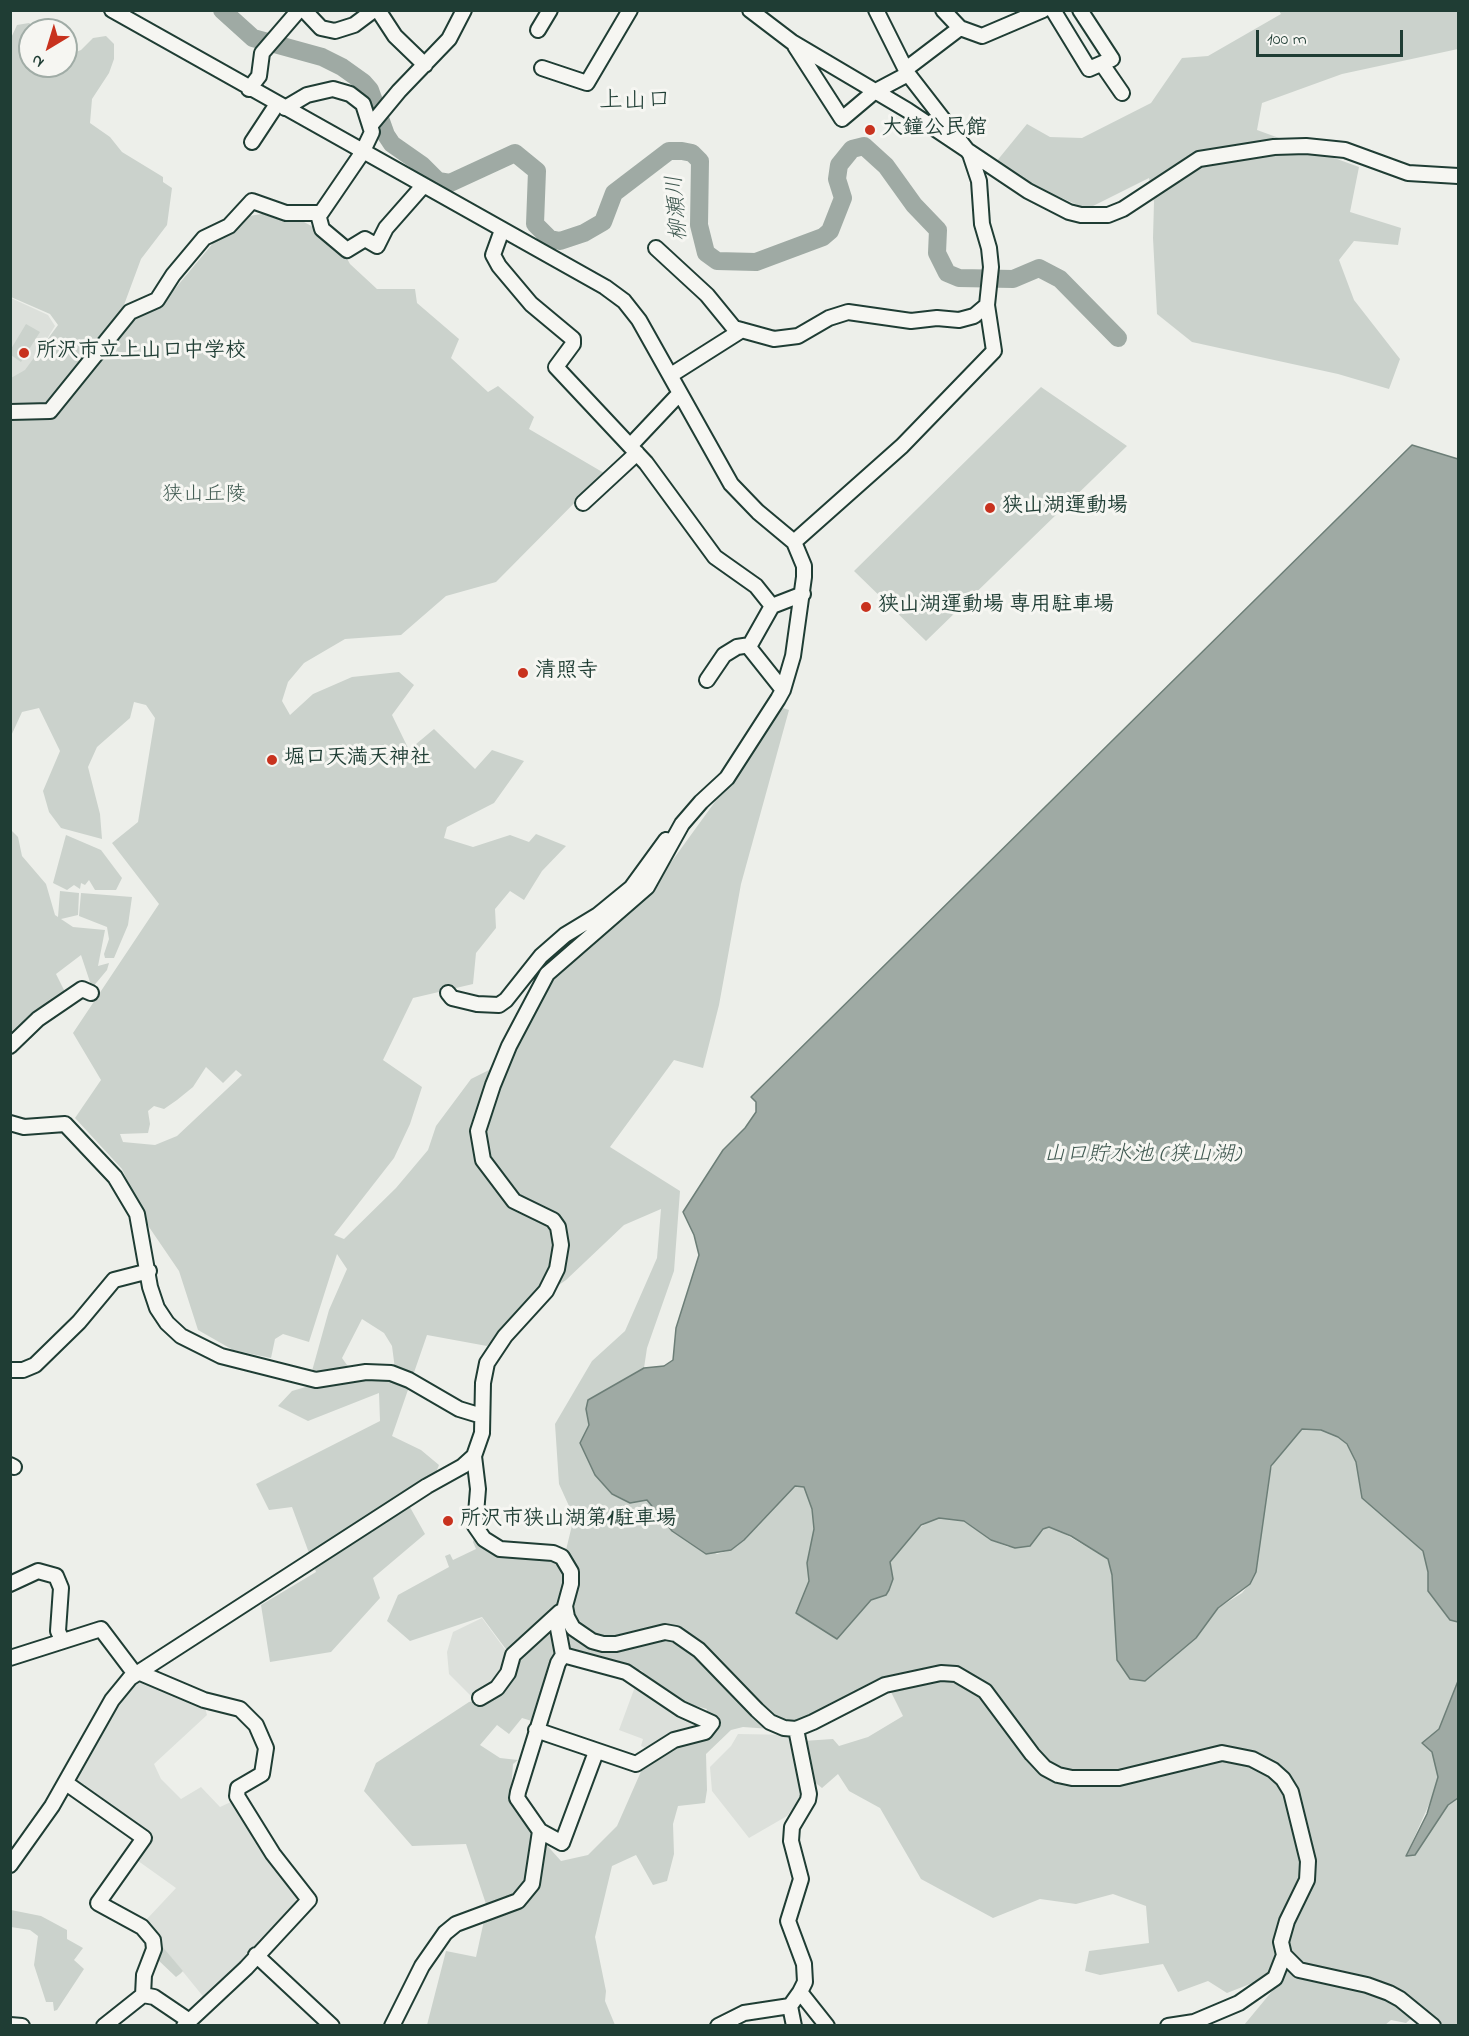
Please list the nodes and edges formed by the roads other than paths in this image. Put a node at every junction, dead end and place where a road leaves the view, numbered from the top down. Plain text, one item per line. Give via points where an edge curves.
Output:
1 (112, 10) edge
2 (299, 10) edge
3 (304, 10) edge
4 (376, 10) edge
5 (464, 10) edge
6 (550, 10) edge
7 (630, 10) edge
8 (750, 10) edge
9 (876, 10) edge
10 (943, 10) edge
11 (1043, 10) edge
12 (1053, 10) edge
13 (1080, 10) edge
14 (960, 28) junction
15 (538, 30) dead end
16 (792, 42) junction
17 (1102, 64) junction
18 (424, 65) junction
19 (542, 68) dead end
20 (907, 72) junction
21 (249, 89) junction
22 (874, 92) junction
23 (1122, 93) dead end
24 (281, 106) junction
25 (376, 120) junction
26 (252, 142) dead end
27 (362, 153) junction
28 (970, 154) junction
29 (1458, 176) edge
30 (423, 186) junction
31 (318, 214) junction
32 (502, 230) junction
33 (656, 248) dead end
34 (987, 305) junction
35 (742, 330) junction
36 (670, 375) junction
37 (680, 393) junction
38 (10, 412) edge
39 (634, 450) junction
40 (583, 503) dead end
41 (794, 542) junction
42 (803, 594) junction
43 (771, 606) junction
44 (748, 646) junction
45 (706, 680) dead end
46 (783, 690) junction
47 (674, 839) junction
48 (91, 993) dead end
49 (448, 993) dead end
50 (10, 1046) edge
51 (10, 1123) edge
52 (148, 1271) junction
53 (10, 1370) edge
54 (482, 1416) junction
55 (474, 1456) junction
56 (10, 1584) edge
57 (565, 1606) junction
58 (556, 1618) junction
59 (62, 1640) junction
60 (563, 1655) junction
61 (10, 1658) edge
62 (136, 1673) junction
63 (480, 1698) dead end
64 (796, 1729) junction
65 (537, 1730) junction
66 (596, 1752) junction
67 (66, 1783) junction
68 (540, 1831) junction
69 (12, 1860) edge
70 (256, 1955) junction
71 (1284, 1955) junction
72 (800, 1992) junction
73 (143, 1995) junction
74 (790, 2006) junction
75 (186, 2022) edge
76 (10, 2025) edge
77 (22, 2025) edge
78 (104, 2025) edge
79 (332, 2025) edge
80 (392, 2025) edge
81 (718, 2025) edge
82 (794, 2025) edge
83 (827, 2025) edge
84 (1168, 2025) edge
85 (1433, 2025) edge

1 - 21 street
2 - 21 street via 268,46 259,76
3 - 4 street via 321,28 335,31 354,25
4 - 18 street
5 - 18 street via 449,39
6 - 15 street
7 - 19 street via 587,83
8 - 16 street
9 - 20 street
10 - 14 street
11 - 14 street via 982,36
12 - 17 street via 1089,69
13 - 17 street via 1112,60
14 - 20 street
16 - 22 street
16 - 22 street via 842,119
17 - 23 street
18 - 25 street
20 - 22 street
20 - 28 street
21 - 24 street
22 - 28 street
24 - 25 street via 333,89 350,94
24 - 26 street
24 - 27 street
25 - 27 street
27 - 30 street
27 - 31 street
28 - 29 street via 1061,208 1091,217 1123,209 1199,159 1274,147 1345,150 1408,173
28 - 34 street via 979,181 982,224 989,248
30 - 31 street via 386,228 377,246 365,239 346,250 322,229
30 - 32 street
31 - 38 street via 286,213 252,201 229,226 204,238 158,300 130,312 50,411
32 - 36 street via 624,301
32 - 39 street via 493,255 499,266 531,304 573,339 555,368
33 - 35 street via 707,295 734,328
34 - 35 street via 974,316 959,320 901,321 848,312 798,336 774,339
34 - 41 street via 994,351 990,357 902,446
35 - 36 street
36 - 37 street
37 - 39 street
37 - 41 street via 730,484
39 - 40 street
39 - 43 street via 715,557 756,586
41 - 42 street via 804,566
42 - 43 street
42 - 46 street
43 - 44 street
44 - 45 street via 724,655
44 - 46 street
46 - 47 street via 727,778 692,811
47 - 49 street via 666,840 622,897 541,956 499,1005 477,1004 452,998
47 - 54 street via 641,893 547,974 508,1046 479,1122 477,1140 483,1160 514,1201 553,1220 561,1245 557,1269 546,1291 505,1336 487,1363
48 - 50 street via 82,989 38,1019
51 - 52 street via 24,1127 65,1124 109,1170 136,1214
52 - 53 street via 114,1280 35,1365
52 - 54 street via 152,1294 167,1323 181,1336 221,1356 316,1380 366,1372 391,1373 459,1409
54 - 55 street via 482,1433
55 - 57 street via 478,1489 475,1522 480,1534 500,1549 562,1557 571,1572
55 - 62 street
56 - 59 street via 38,1571 57,1576 61,1588 58,1631
57 - 58 street
57 - 64 street via 573,1628 592,1641 616,1644 665,1632 687,1639 770,1722
58 - 60 street
58 - 63 street via 532,1635 513,1655 508,1673 497,1688
59 - 61 street
59 - 62 street via 101,1629
60 - 65 street
60 - 66 street via 627,1672 681,1709 711,1723 705,1732 674,1740 636,1764
62 - 67 street via 112,1700
62 - 70 street via 204,1700 240,1709 256,1725 266,1748 261,1774 238,1788 237,1796 273,1854 309,1900
64 - 71 street via 885,1685 941,1673 956,1674 985,1691 1032,1755 1058,1775 1119,1778 1222,1754 1252,1759 1273,1770 1291,1792 1308,1861 1307,1880 1281,1942
64 - 72 street via 809,1794 792,1831 801,1879 788,1921 804,1964 805,1982
65 - 66 street
65 - 68 street via 517,1798
66 - 68 street via 562,1843
67 - 69 street
67 - 73 street via 144,1838 98,1903 134,1922 153,1940
68 - 80 street via 532,1884 526,1894 506,1908 456,1924 445,1933 422,1966
70 - 75 street
70 - 79 street
71 - 84 street via 1275,1978 1239,2003 1194,2022
71 - 85 street via 1299,1970 1367,1985 1400,1998
72 - 74 street
72 - 83 street
73 - 75 street via 154,1997
73 - 78 street
74 - 81 street via 744,2013
74 - 82 street
76 - 77 street

